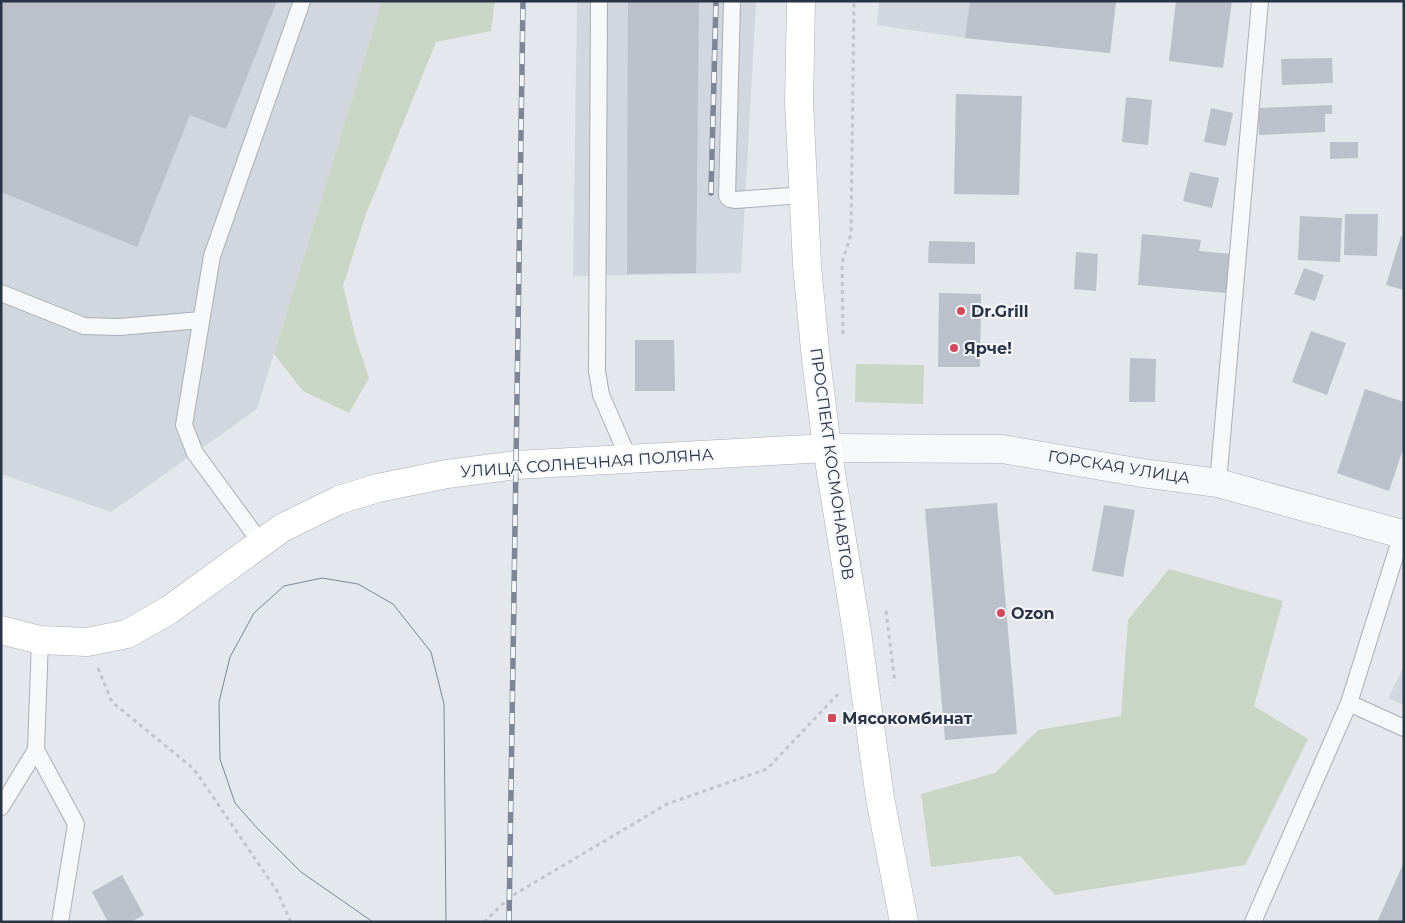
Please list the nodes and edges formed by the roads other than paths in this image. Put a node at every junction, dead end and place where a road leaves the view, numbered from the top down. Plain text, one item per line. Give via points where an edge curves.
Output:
1 (302, 1) edge
2 (599, 1) edge
3 (732, 1) edge
4 (801, 1) edge
5 (1260, 1) edge
6 (803, 195) junction
7 (1, 293) edge
8 (201, 320) junction
9 (827, 448) junction
10 (629, 459) junction
11 (1218, 483) junction
12 (1403, 533) edge
13 (261, 543) junction
14 (1, 630) edge
15 (40, 640) junction
16 (1349, 703) junction
17 (1404, 728) edge
18 (36, 750) junction
19 (1, 806) edge
20 (60, 922) edge
21 (904, 922) edge
22 (1252, 922) edge

1 - 8 lane via 212,256
2 - 10 lane via 597,371 601,395
3 - 6 lane via 727,196 735,200
4 - 6 main road, ПРОСПЕКТ КОСМОНАВТОВ via 799,102
5 - 11 lane
6 - 9 main road, ПРОСПЕКТ КОСМОНАВТОВ via 807,265
7 - 8 lane via 84,326 120,327
8 - 13 lane via 184,424 195,453
9 - 10 main road, УЛИЦА СОЛНЕЧНАЯ ПОЛЯНА
9 - 11 street, ГОРСКАЯ УЛИЦА via 1002,448
9 - 21 main road, ПРОСПЕКТ КОСМОНАВТОВ via 880,798
10 - 13 main road, УЛИЦА СОЛНЕЧНАЯ ПОЛЯНА via 516,465 378,488 339,500 282,528
11 - 12 street, ГОРСКАЯ УЛИЦА
12 - 16 lane
13 - 15 main road, УЛИЦА СОЛНЕЧНАЯ ПОЛЯНА via 170,610 127,634 87,642
14 - 15 main road, УЛИЦА СОЛНЕЧНАЯ ПОЛЯНА
15 - 18 lane
16 - 17 lane
16 - 22 lane
18 - 19 lane
18 - 20 lane via 76,824

